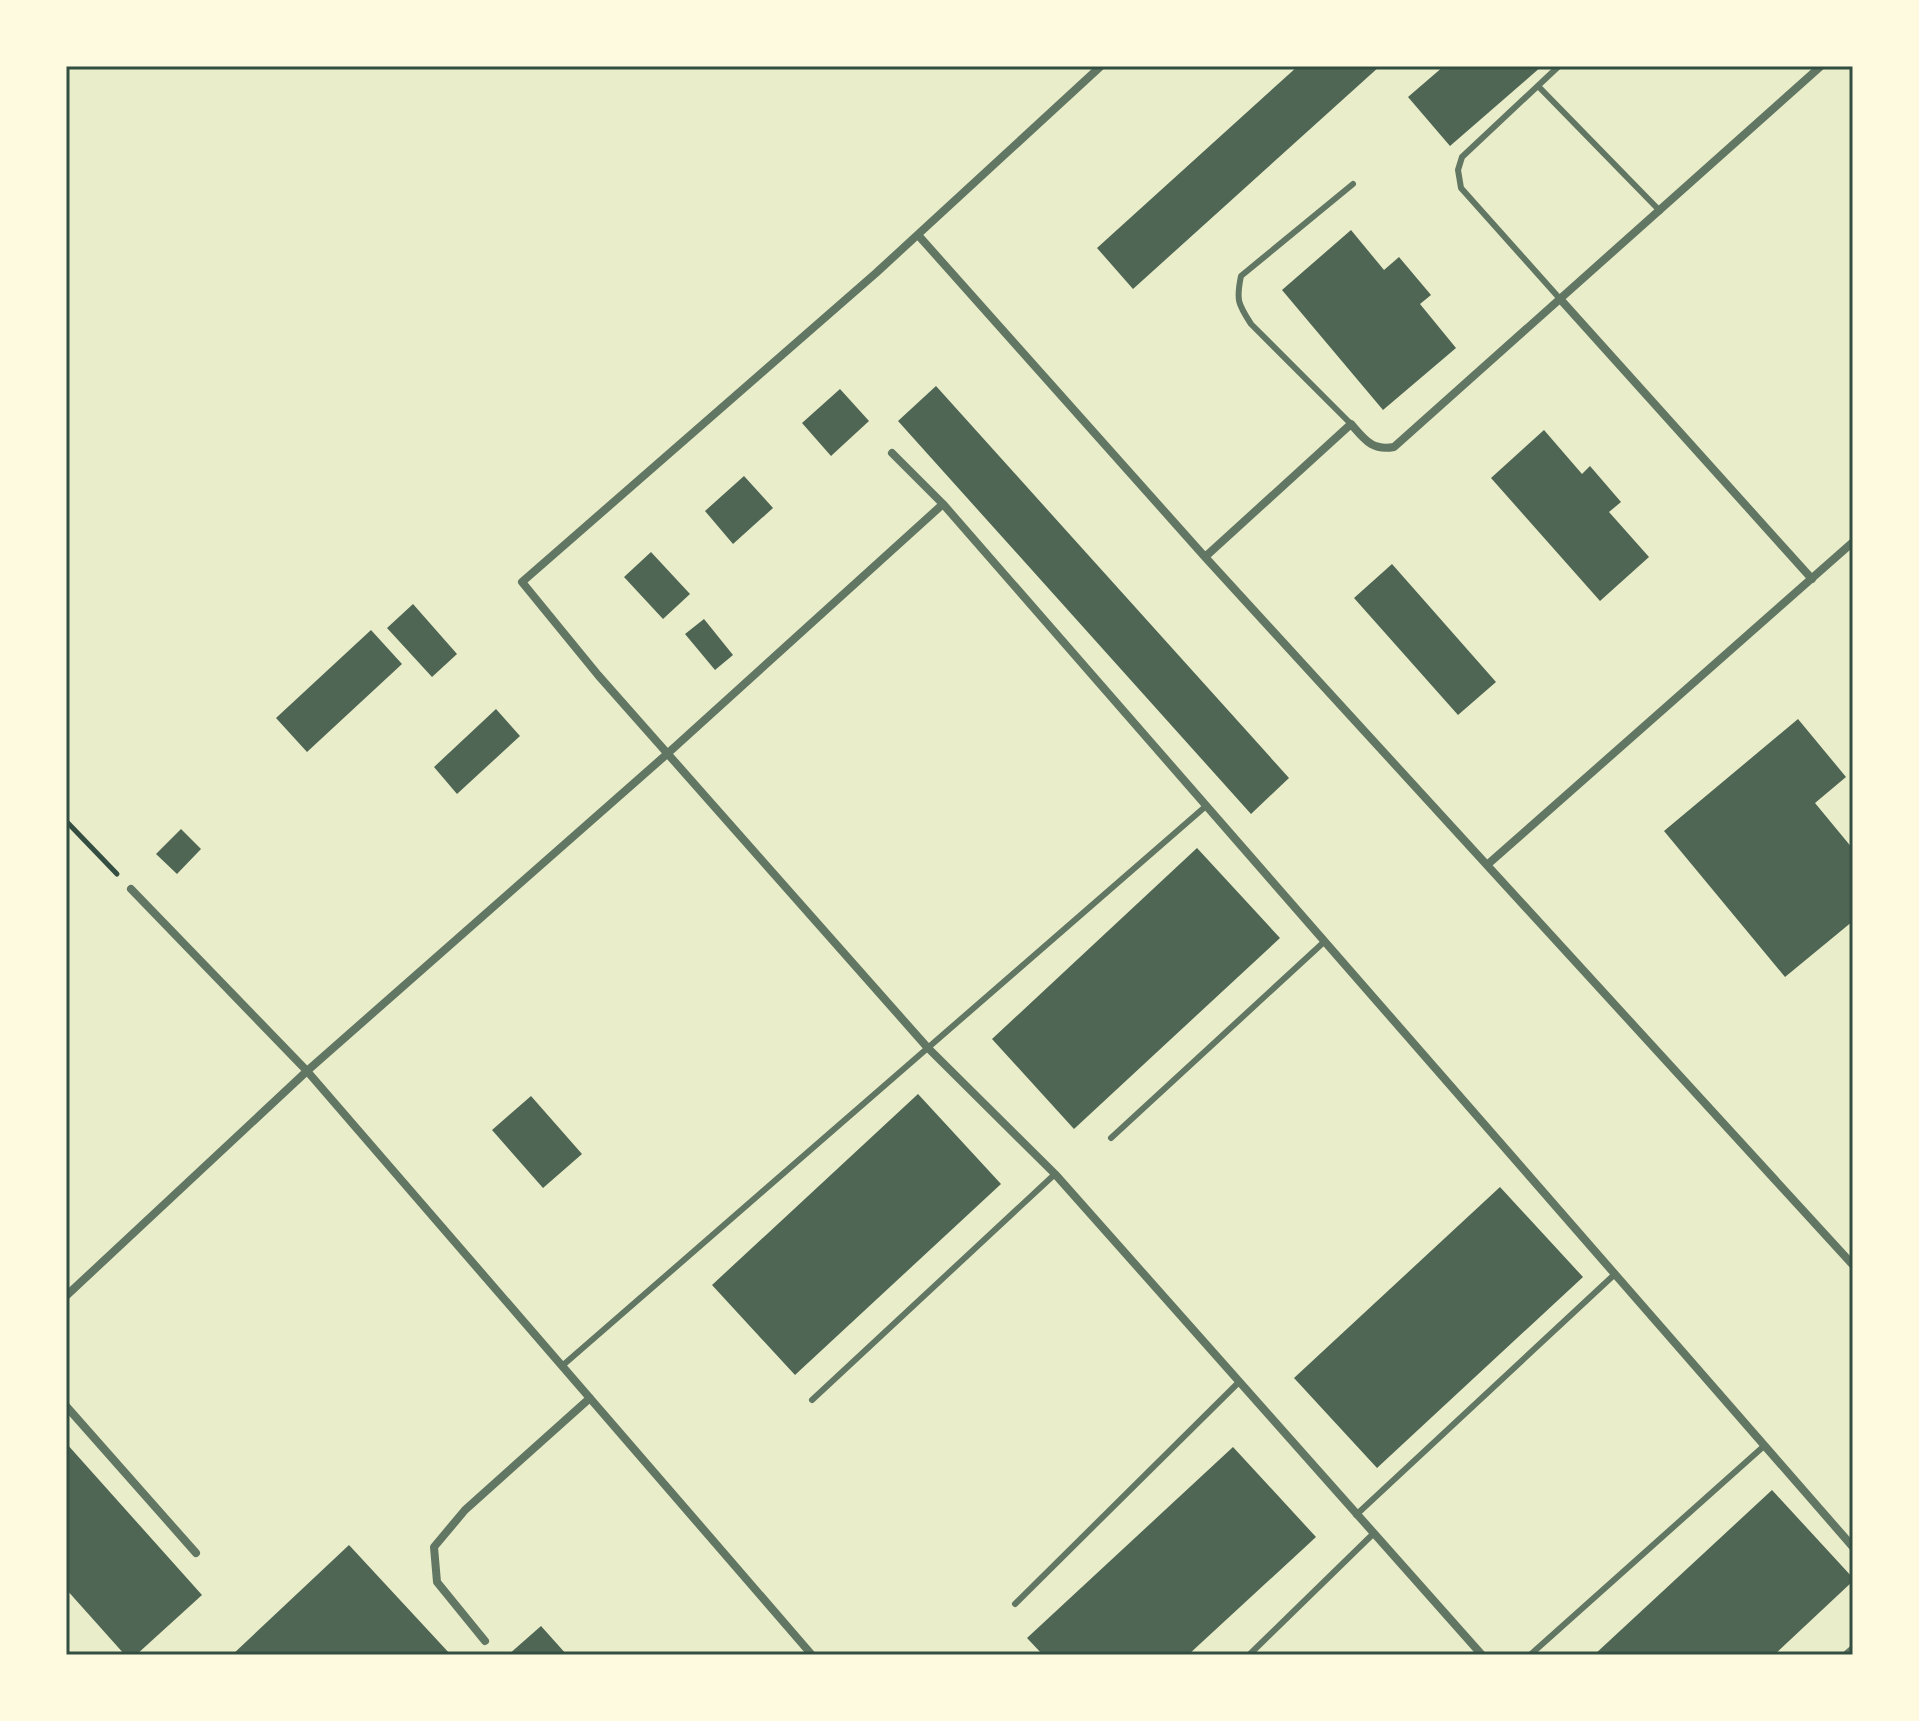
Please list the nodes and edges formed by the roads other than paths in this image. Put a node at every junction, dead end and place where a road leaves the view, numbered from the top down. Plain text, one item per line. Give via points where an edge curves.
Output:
1 (1101, 66) edge
2 (1559, 66) edge
3 (1821, 66) edge
4 (1538, 86) junction
5 (1353, 184) dead end
6 (1660, 211) junction
7 (918, 235) junction
8 (1561, 300) junction
9 (1351, 424) junction
10 (892, 453) dead end
11 (943, 504) junction
12 (1853, 542) edge
13 (1205, 557) junction
14 (1812, 579) junction
15 (667, 754) junction
16 (1206, 806) junction
17 (1487, 865) junction
18 (131, 889) road end
19 (1325, 941) junction
20 (927, 1047) junction
21 (307, 1071) junction
22 (1111, 1138) dead end
23 (1055, 1174) junction
24 (1853, 1265) edge
25 (1615, 1274) junction
26 (66, 1296) edge
27 (562, 1366) junction
28 (1239, 1382) junction
29 (590, 1398) junction
30 (812, 1400) dead end
31 (66, 1406) edge
32 (1764, 1446) junction
33 (1356, 1515) junction
34 (1373, 1534) junction
35 (1853, 1547) edge
36 (196, 1553) dead end
37 (1015, 1604) dead end
38 (485, 1641) dead end
39 (1853, 1649) edge
40 (812, 1655) edge
41 (1249, 1655) edge
42 (1482, 1655) edge
43 (1530, 1655) edge
44 (1846, 1655) edge

1 - 7 street
2 - 4 lane
3 - 6 street
4 - 6 lane
4 - 8 lane via 1462,157 1458,170 1461,188
5 - 9 lane via 1241,276 1237,296 1251,324
6 - 8 street
7 - 13 street
7 - 15 street via 522,582
8 - 9 street via 1394,447 1370,446
8 - 14 street
9 - 13 street
10 - 11 street
11 - 15 street
11 - 16 street
12 - 14 street
13 - 17 street
14 - 17 street
15 - 20 street
15 - 21 street
16 - 19 street
16 - 20 lane
17 - 24 street
18 - 21 street
19 - 22 lane
19 - 25 street
20 - 23 street
20 - 27 lane
21 - 26 street
21 - 27 street
23 - 28 street
23 - 30 lane
25 - 32 street
25 - 33 lane
27 - 29 street
28 - 33 street
28 - 37 lane
29 - 38 street via 465,1510 434,1547 437,1582
29 - 40 street
31 - 36 street
32 - 35 street
32 - 43 lane
33 - 34 street
34 - 41 lane
34 - 42 street
39 - 44 street

